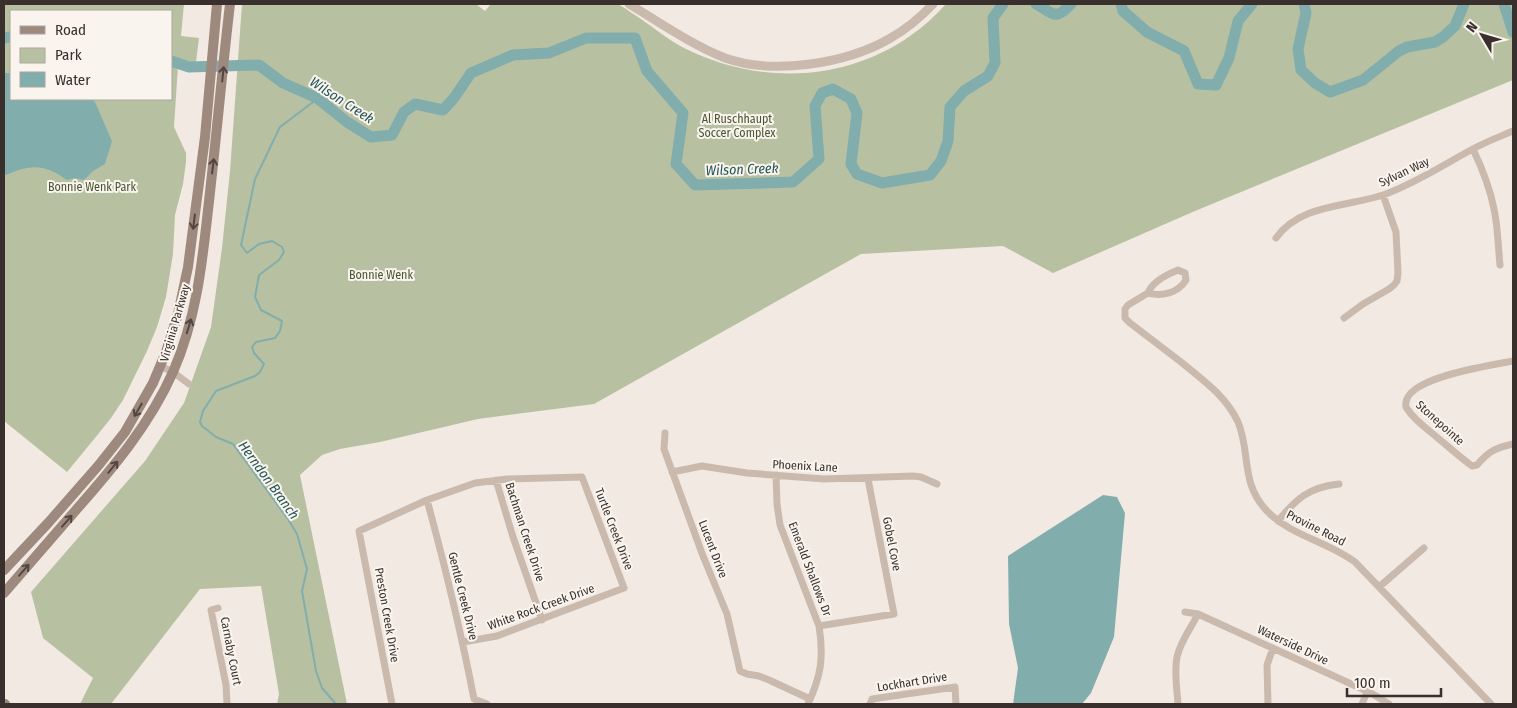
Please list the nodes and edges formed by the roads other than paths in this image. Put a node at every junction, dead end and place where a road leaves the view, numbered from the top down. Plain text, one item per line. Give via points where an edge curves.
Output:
1 (629, 4) edge
2 (933, 4) edge
3 (217, 5) edge
4 (230, 6) edge
5 (1513, 131) edge
6 (1473, 149) junction
7 (1383, 194) junction
8 (1276, 238) dead end
9 (1500, 264) dead end
10 (1148, 293) junction
11 (1344, 318) dead end
12 (1513, 361) edge
13 (160, 366) junction
14 (173, 372) junction
15 (189, 384) dead end
16 (665, 433) dead end
17 (1513, 444) edge
18 (672, 472) junction
19 (776, 476) junction
20 (868, 478) junction
21 (496, 480) junction
22 (937, 484) dead end
23 (1339, 484) dead end
24 (79, 487) junction
25 (89, 496) junction
26 (426, 500) junction
27 (1278, 521) junction
28 (1424, 548) dead end
29 (4, 570) edge
30 (1379, 587) junction
31 (624, 588) joint
32 (4, 593) edge
33 (218, 608) dead end
34 (1186, 612) dead end
35 (1198, 614) junction
36 (542, 620) junction
37 (819, 626) junction
38 (463, 642) junction
39 (1273, 648) junction
40 (1368, 692) junction
41 (809, 702) edge
42 (871, 702) edge
43 (228, 704) edge
44 (392, 704) edge
45 (487, 704) edge
46 (956, 704) edge
47 (1178, 704) edge
48 (1268, 704) edge
49 (1362, 704) edge
50 (1389, 704) edge
51 (1492, 704) edge

1 - 2 street via 711,52 746,63 792,66 814,64 869,49 907,28
3 -> 13 main road, Virginia Parkway via 191,248 184,290
14 -> 4 main road, Virginia Parkway via 199,284
5 - 6 street, Sylvan Way
6 - 7 street, Sylvan Way
6 - 9 street via 1492,198
7 - 8 street, Sylvan Way via 1315,211 1283,228
7 - 11 street via 1396,232 1397,281
10 - 10 street via 1152,286 1174,272 1185,273 1184,284 1172,292 1161,295
10 - 27 street, Provine Road via 1128,305 1125,318 1227,403 1238,424 1254,494
12 - 17 street, Stonepointe via 1433,380 1414,390 1406,402 1407,410 1415,418 1472,466 1497,448
13 - 14 street
13 -> 24 main road, Virginia Parkway via 125,432
14 - 15 street
25 -> 14 main road, Virginia Parkway via 151,414
16 - 18 street, Lucent Drive via 664,448
18 - 19 street, Phoenix Lane via 702,466
18 - 41 street, Lucent Drive via 727,614 739,669 742,673 764,678
19 - 20 street, Phoenix Lane
19 - 37 street, Emerald Shallows Dr via 780,525
20 - 22 street, Phoenix Lane via 913,476
20 - 37 street, Gobel Cove via 894,614
21 - 26 street via 475,483
21 - 31 street, Turtle Creek Drive via 582,477
21 - 36 street, Bachman Creek Drive
23 - 27 street via 1308,492
24 - 25 main road
24 - 29 main road, Virginia Parkway
32 -> 25 main road, Virginia Parkway
26 - 38 street, Gentle Creek Drive
26 - 44 street, Preston Creek Drive via 360,531
27 - 30 street, Provine Road via 1348,557
28 - 30 street
30 - 51 street, Provine Road
31 - 36 street, White Rock Creek Drive
33 - 43 street, Carnaby Court via 211,610
34 - 35 street, Waterside Drive
35 - 39 street, Waterside Drive
35 - 47 street via 1177,657
36 - 38 street, White Rock Creek Drive via 497,636
37 - 41 street, Emerald Shallows Dr via 822,659
38 - 45 street, Gentle Creek Drive via 474,699
39 - 40 street, Waterside Drive
39 - 48 street via 1267,665
40 - 49 street
40 - 50 street, Waterside Drive
42 - 46 street, Lockhart Drive via 955,687

